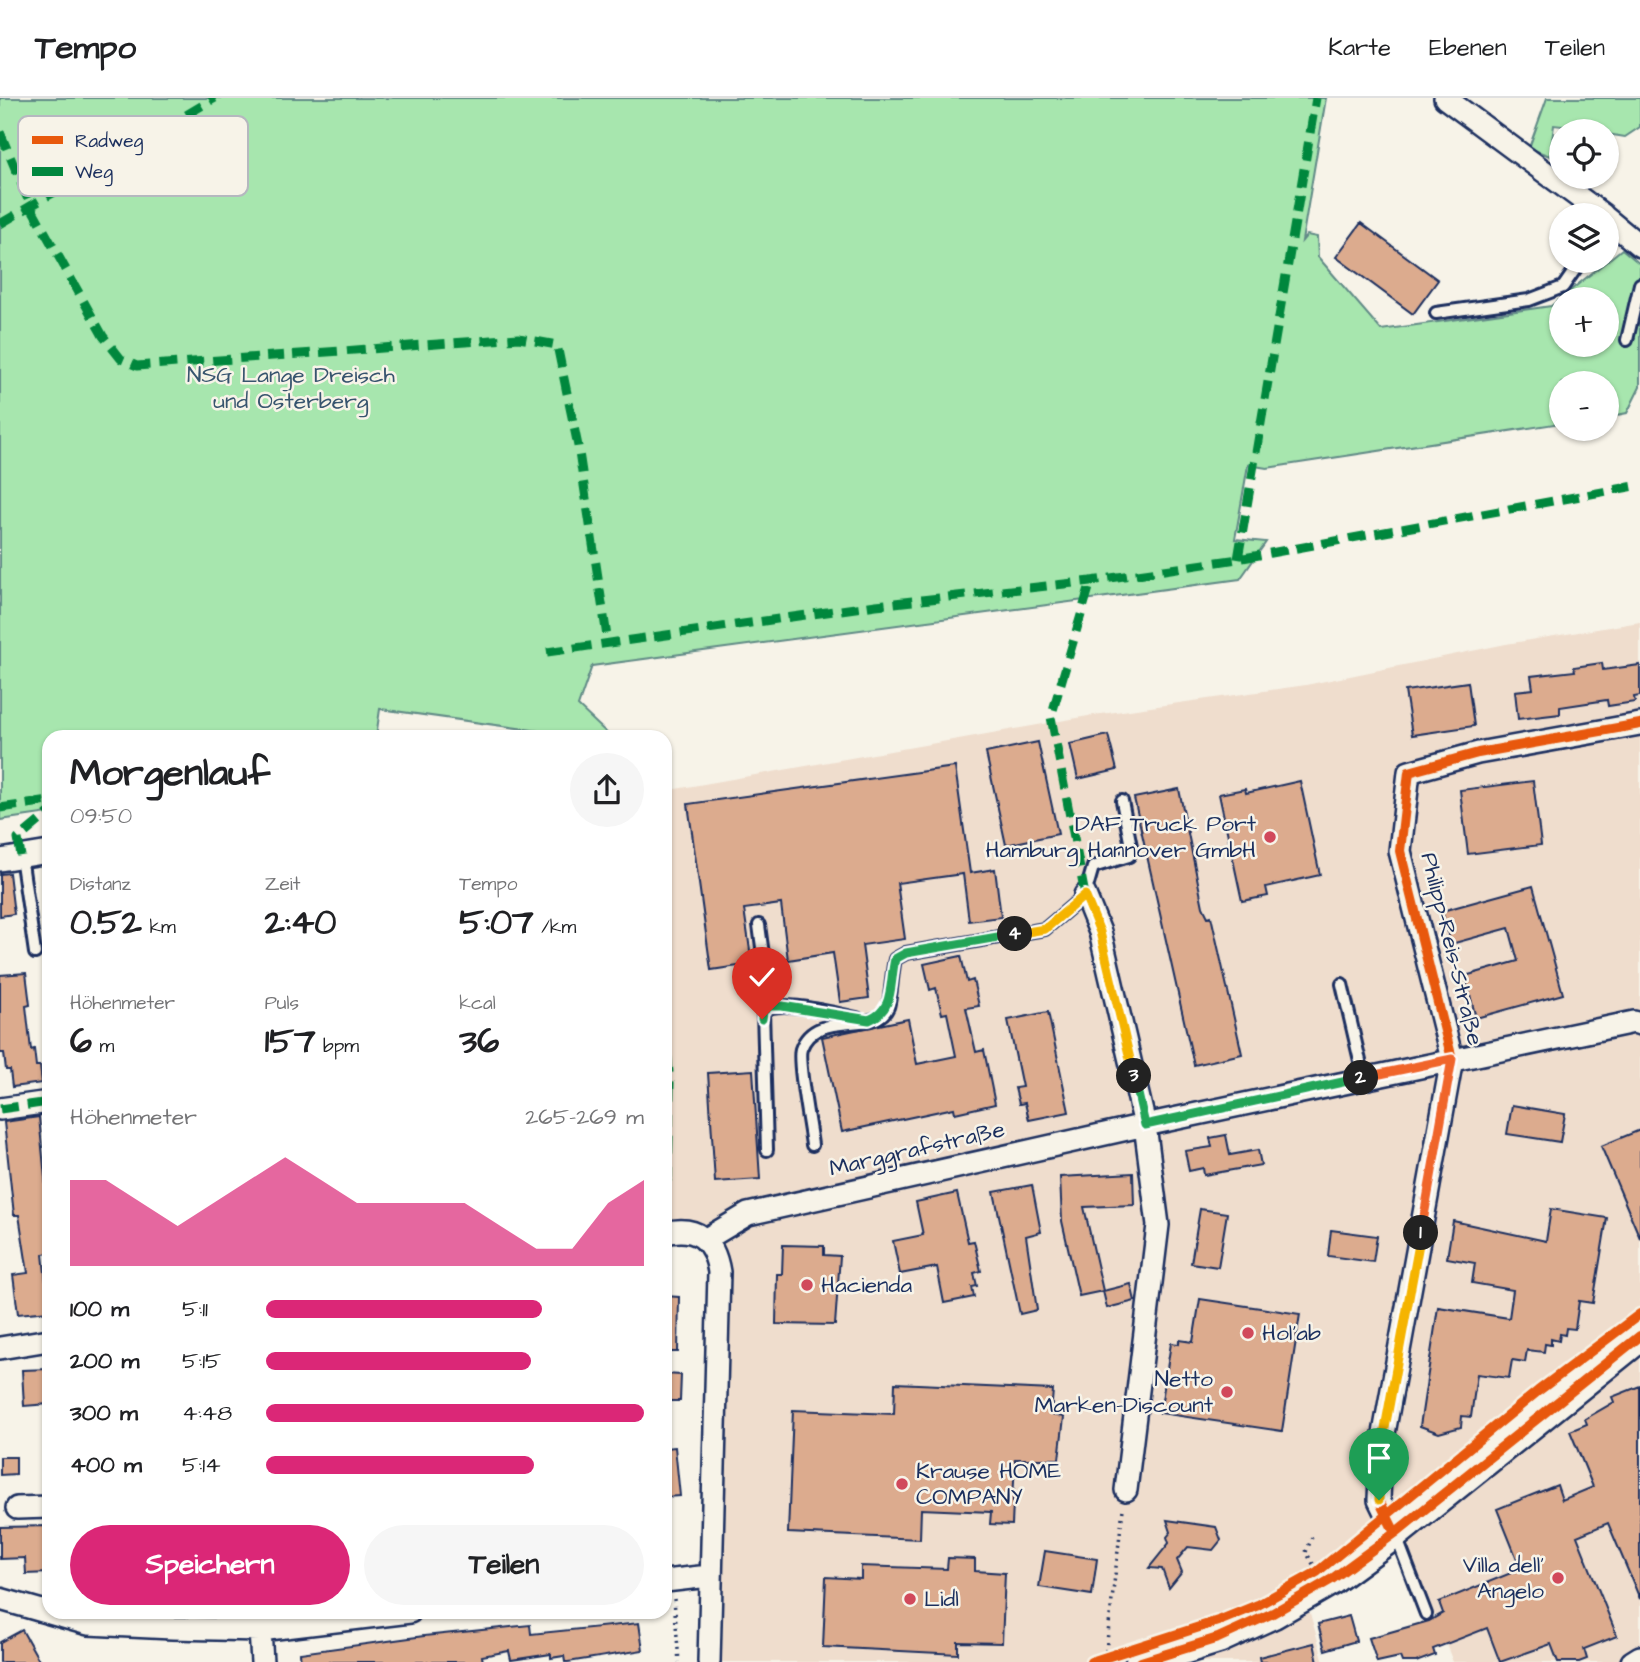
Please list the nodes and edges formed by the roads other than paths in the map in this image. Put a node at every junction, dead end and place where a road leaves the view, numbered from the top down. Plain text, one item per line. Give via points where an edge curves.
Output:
1 (1445, 98) edge
2 (1585, 203) edge
3 (1619, 229) edge
4 (1640, 246) edge
5 (1573, 273) edge
6 (1640, 284) edge
7 (1436, 313) dead end
8 (1627, 340) dead end
9 (1640, 724) edge
10 (1122, 801) dead end
11 (42, 853) edge
12 (10, 858) edge
13 (1085, 895) junction
14 (759, 925) dead end
15 (35, 953) dead end
16 (1342, 984) dead end
17 (770, 1006) junction
18 (869, 1020) junction
19 (1640, 1024) edge
20 (1452, 1059) junction
21 (1364, 1077) junction
22 (42, 1103) edge
23 (0, 1109) edge
24 (1145, 1125) junction
25 (813, 1145) dead end
26 (767, 1150) dead end
27 (672, 1232) edge
28 (706, 1239) junction
29 (1640, 1336) edge
30 (42, 1340) edge
31 (0, 1348) edge
32 (1126, 1490) road end
33 (42, 1507) edge
34 (17, 1508) dead end
35 (1395, 1533) junction
36 (709, 1576) junction
37 (672, 1580) edge
38 (0, 1599) edge
39 (42, 1611) edge
40 (1426, 1614) dead end
41 (70, 1619) edge
42 (352, 1619) edge
43 (171, 1620) edge
44 (260, 1630) junction
45 (1640, 1657) edge
46 (262, 1662) edge
47 (709, 1662) edge
48 (1142, 1662) edge
49 (1632, 1662) edge

1 - 2 street
3 - 4 street
5 - 7 lane via 1563,287 1529,300
6 - 8 lane
9 - 20 street, Philipp-Reis-Straße via 1478,754 1409,772 1400,851
10 - 13 lane via 1130,853 1125,859 1093,867
11 - 12 street
12 - 15 lane
13 - 18 lane via 1045,929 906,953 895,959 888,1007
13 - 24 street via 1100,932
14 - 17 lane
16 - 21 lane
17 - 18 lane
17 - 26 lane via 762,1019
18 - 25 lane via 823,1026 800,1051
19 - 20 street, Marggrafstraße
20 - 21 street, Marggrafstraße
20 - 35 street, Philipp-Reis-Straße via 1381,1450 1379,1500
21 - 24 street, Marggrafstraße
22 - 23 street
24 - 28 street, Marggrafstraße via 748,1213
24 - 32 street via 1158,1225
27 - 28 street via 686,1230
28 - 36 street via 717,1259 720,1291
29 - 35 main road
30 - 31 street
33 - 34 street
35 - 40 lane
35 - 48 main road via 1332,1579 1273,1613 1217,1638
36 - 37 street
36 - 47 street
38 - 39 street
41 - 43 street via 88,1624
42 - 44 street
43 - 44 street
44 - 46 street
45 - 49 street

